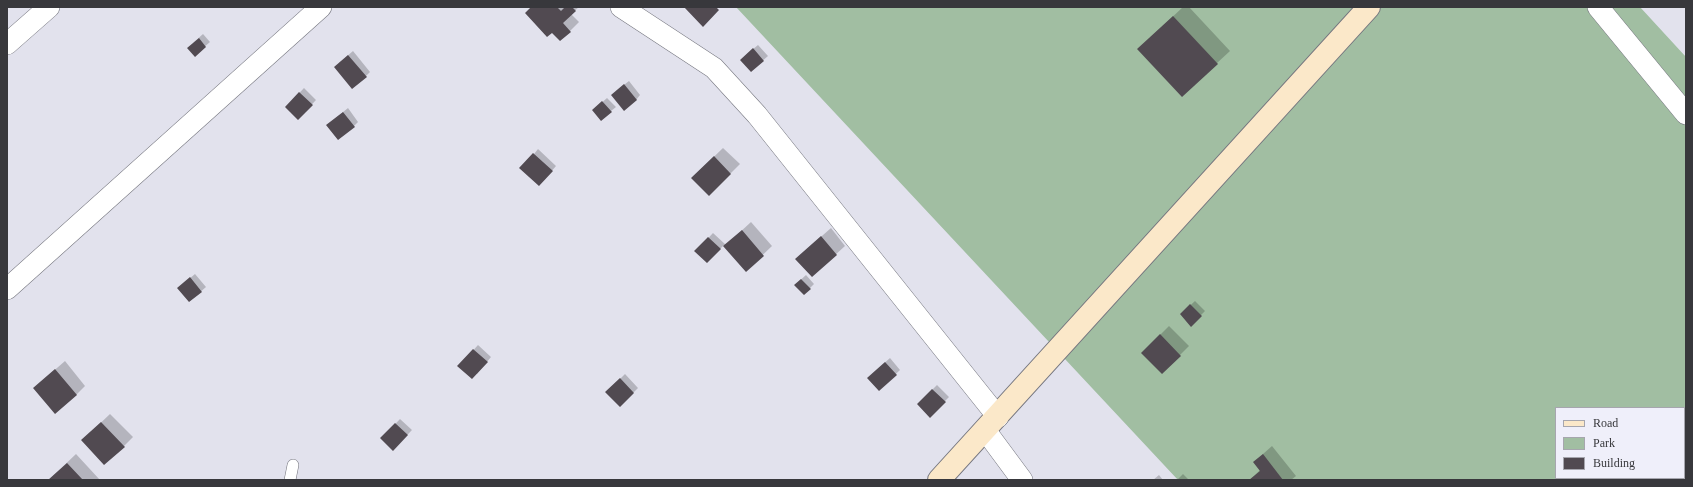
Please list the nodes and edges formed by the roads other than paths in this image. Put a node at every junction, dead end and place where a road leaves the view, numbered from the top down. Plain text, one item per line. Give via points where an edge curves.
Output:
1 (49, 7) edge
2 (321, 7) edge
3 (621, 7) edge
4 (1369, 7) edge
5 (1598, 7) edge
6 (7, 44) edge
7 (1686, 114) edge
8 (7, 289) edge
9 (991, 423) junction
10 (293, 465) dead end
11 (290, 480) edge
12 (939, 480) edge
13 (1022, 480) edge

1 - 6 street
2 - 8 street
3 - 9 street via 714,68 757,115
4 - 9 street
5 - 7 street
9 - 12 street
9 - 13 street
10 - 11 lane

